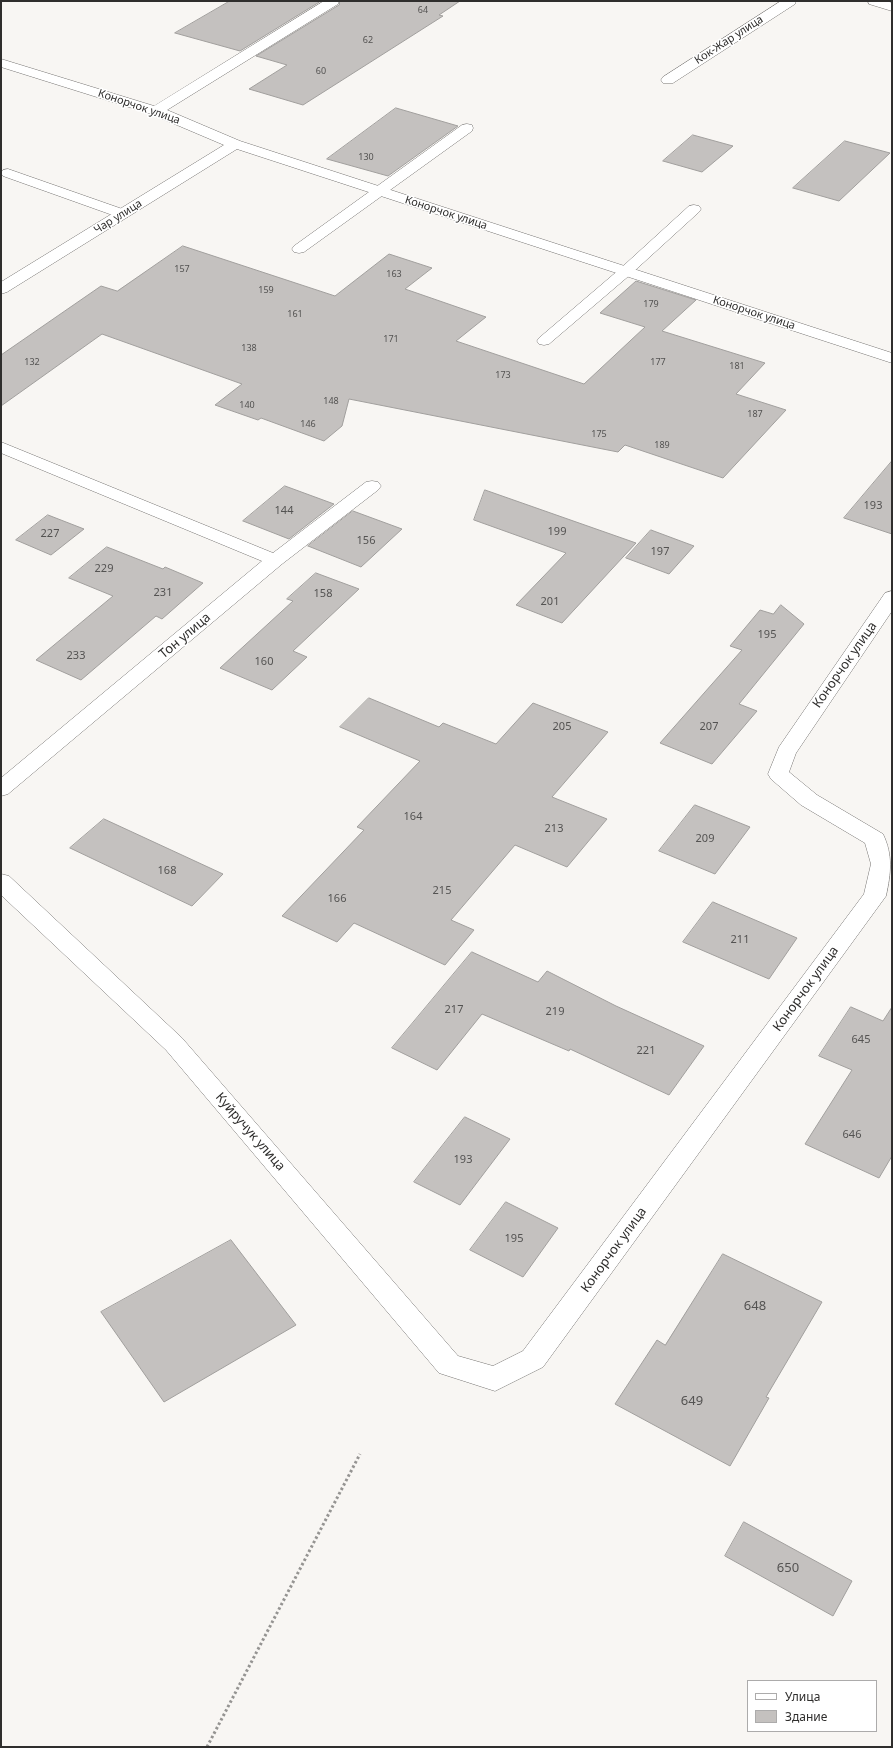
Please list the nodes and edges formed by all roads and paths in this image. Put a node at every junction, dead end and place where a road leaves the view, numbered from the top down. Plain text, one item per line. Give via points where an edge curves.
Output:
1 (333, 1) edge
2 (790, 1) edge
3 (874, 1) edge
4 (892, 7) edge
5 (1, 63) edge
6 (668, 80) dead end
7 (156, 111) junction
8 (467, 128) dead end
9 (235, 144) junction
10 (8, 173) dead end
11 (378, 191) junction
12 (694, 209) dead end
13 (123, 214) junction
14 (299, 249) dead end
15 (626, 271) junction
16 (1, 289) edge
17 (544, 341) dead end
18 (892, 358) edge
19 (1, 447) edge
20 (372, 486) dead end
21 (275, 560) junction
22 (892, 597) edge
23 (1, 789) edge
24 (1, 882) edge
25 (495, 1379) joint
26 (360, 1454) dead end
27 (207, 1747) edge

1 - 7 street
2 - 6 street, Кок-Жар улица
3 - 4 street
5 - 7 street, Конорчок улица
7 - 9 street, Конорчок улица
8 - 11 lane
9 - 11 street, Конорчок улица
9 - 13 street, Чар улица
10 - 13 lane
11 - 14 lane
11 - 15 street, Конорчок улица
12 - 15 lane
13 - 16 street, Чар улица
15 - 17 lane
15 - 18 street, Конорчок улица
19 - 21 street
20 - 21 street, Тон улица
21 - 23 street, Тон улица
22 - 25 street, Конорчок улица via 786,752 778,774 809,800 875,839 882,864 875,896 533,1359
24 - 25 street, Куйручук улица via 174,1044 449,1365
26 - 27 path

